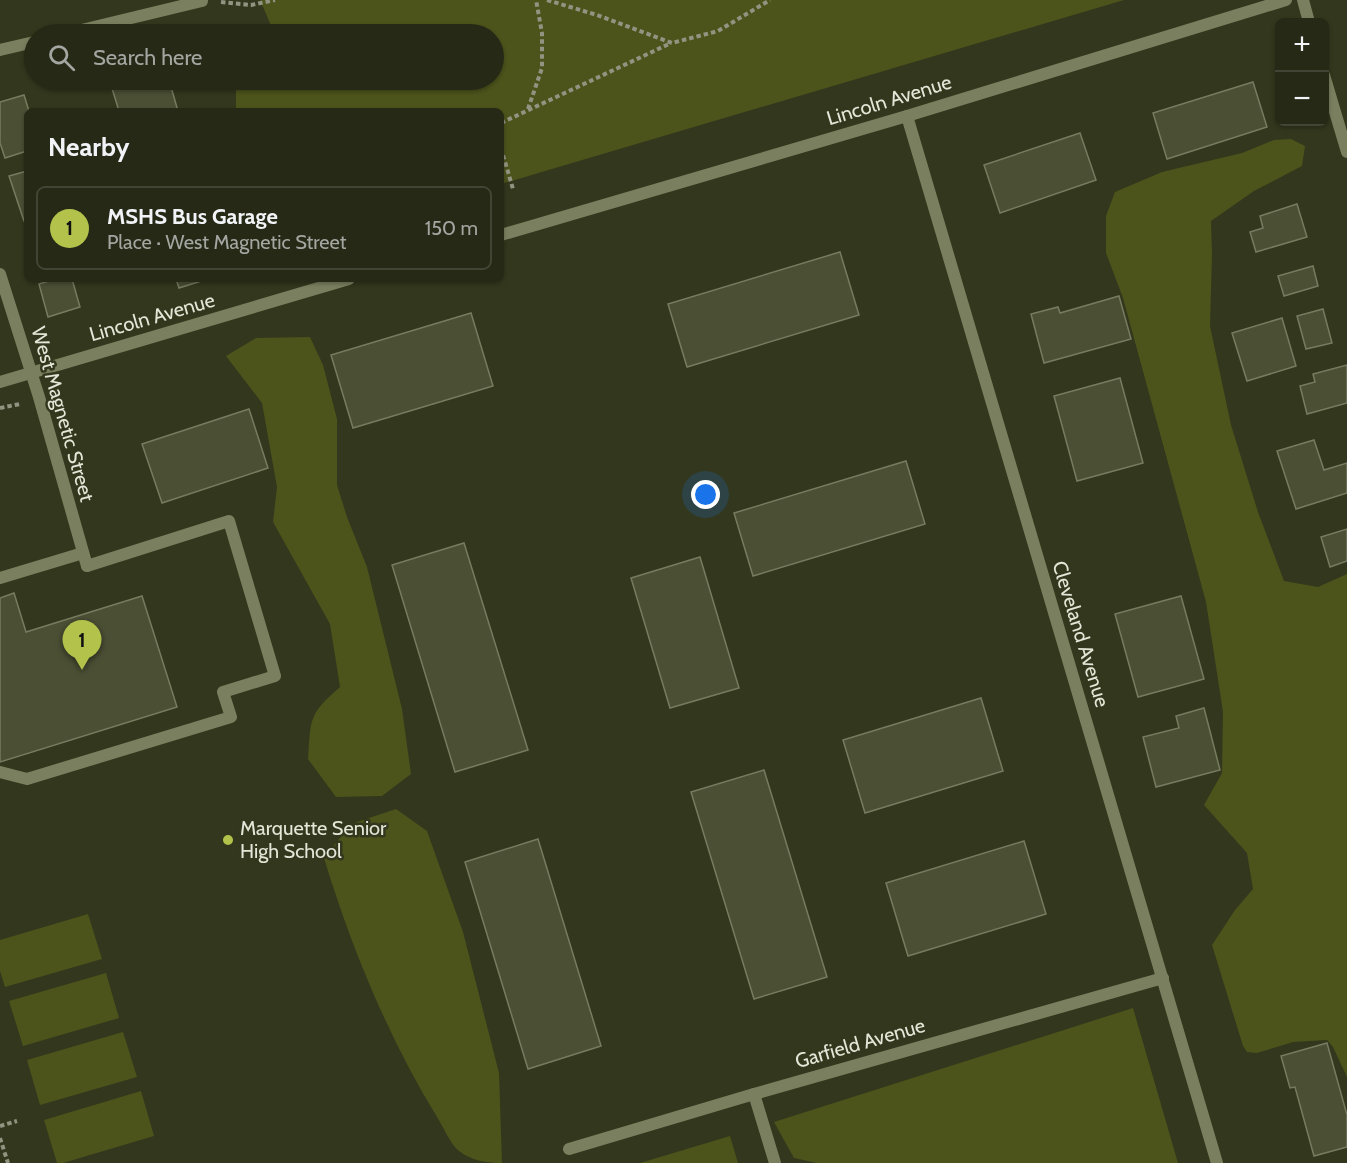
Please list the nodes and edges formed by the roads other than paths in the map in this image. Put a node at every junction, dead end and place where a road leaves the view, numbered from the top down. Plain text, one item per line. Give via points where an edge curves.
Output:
1 (1286, 0) edge
2 (1303, 0) edge
3 (202, 1) edge
4 (1308, 18) edge
5 (107, 24) edge
6 (24, 44) edge
7 (0, 50) edge
8 (1329, 92) edge
9 (907, 116) junction
10 (1347, 152) edge
11 (504, 234) edge
12 (0, 274) edge
13 (339, 282) edge
14 (31, 372) junction
15 (0, 382) edge
16 (82, 553) junction
17 (0, 578) edge
18 (0, 772) edge
19 (1163, 978) junction
20 (754, 1094) junction
21 (569, 1149) dead end
22 (775, 1163) edge
23 (1217, 1163) edge

1 - 9 street, Lincoln Avenue
2 - 4 street
3 - 5 street
6 - 7 street
8 - 10 street
9 - 11 street, Lincoln Avenue
9 - 19 street, Cleveland Avenue
12 - 14 street, West Magnetic Street
13 - 14 street, Lincoln Avenue
14 - 15 street, Lincoln Avenue
14 - 16 street, West Magnetic Street
16 - 17 street
16 - 18 street, West Magnetic Street via 87,566 229,521 274,676 223,692 231,717 27,778
19 - 20 street, Garfield Avenue
19 - 23 street, Cleveland Avenue
20 - 21 street, Garfield Avenue
20 - 22 street

